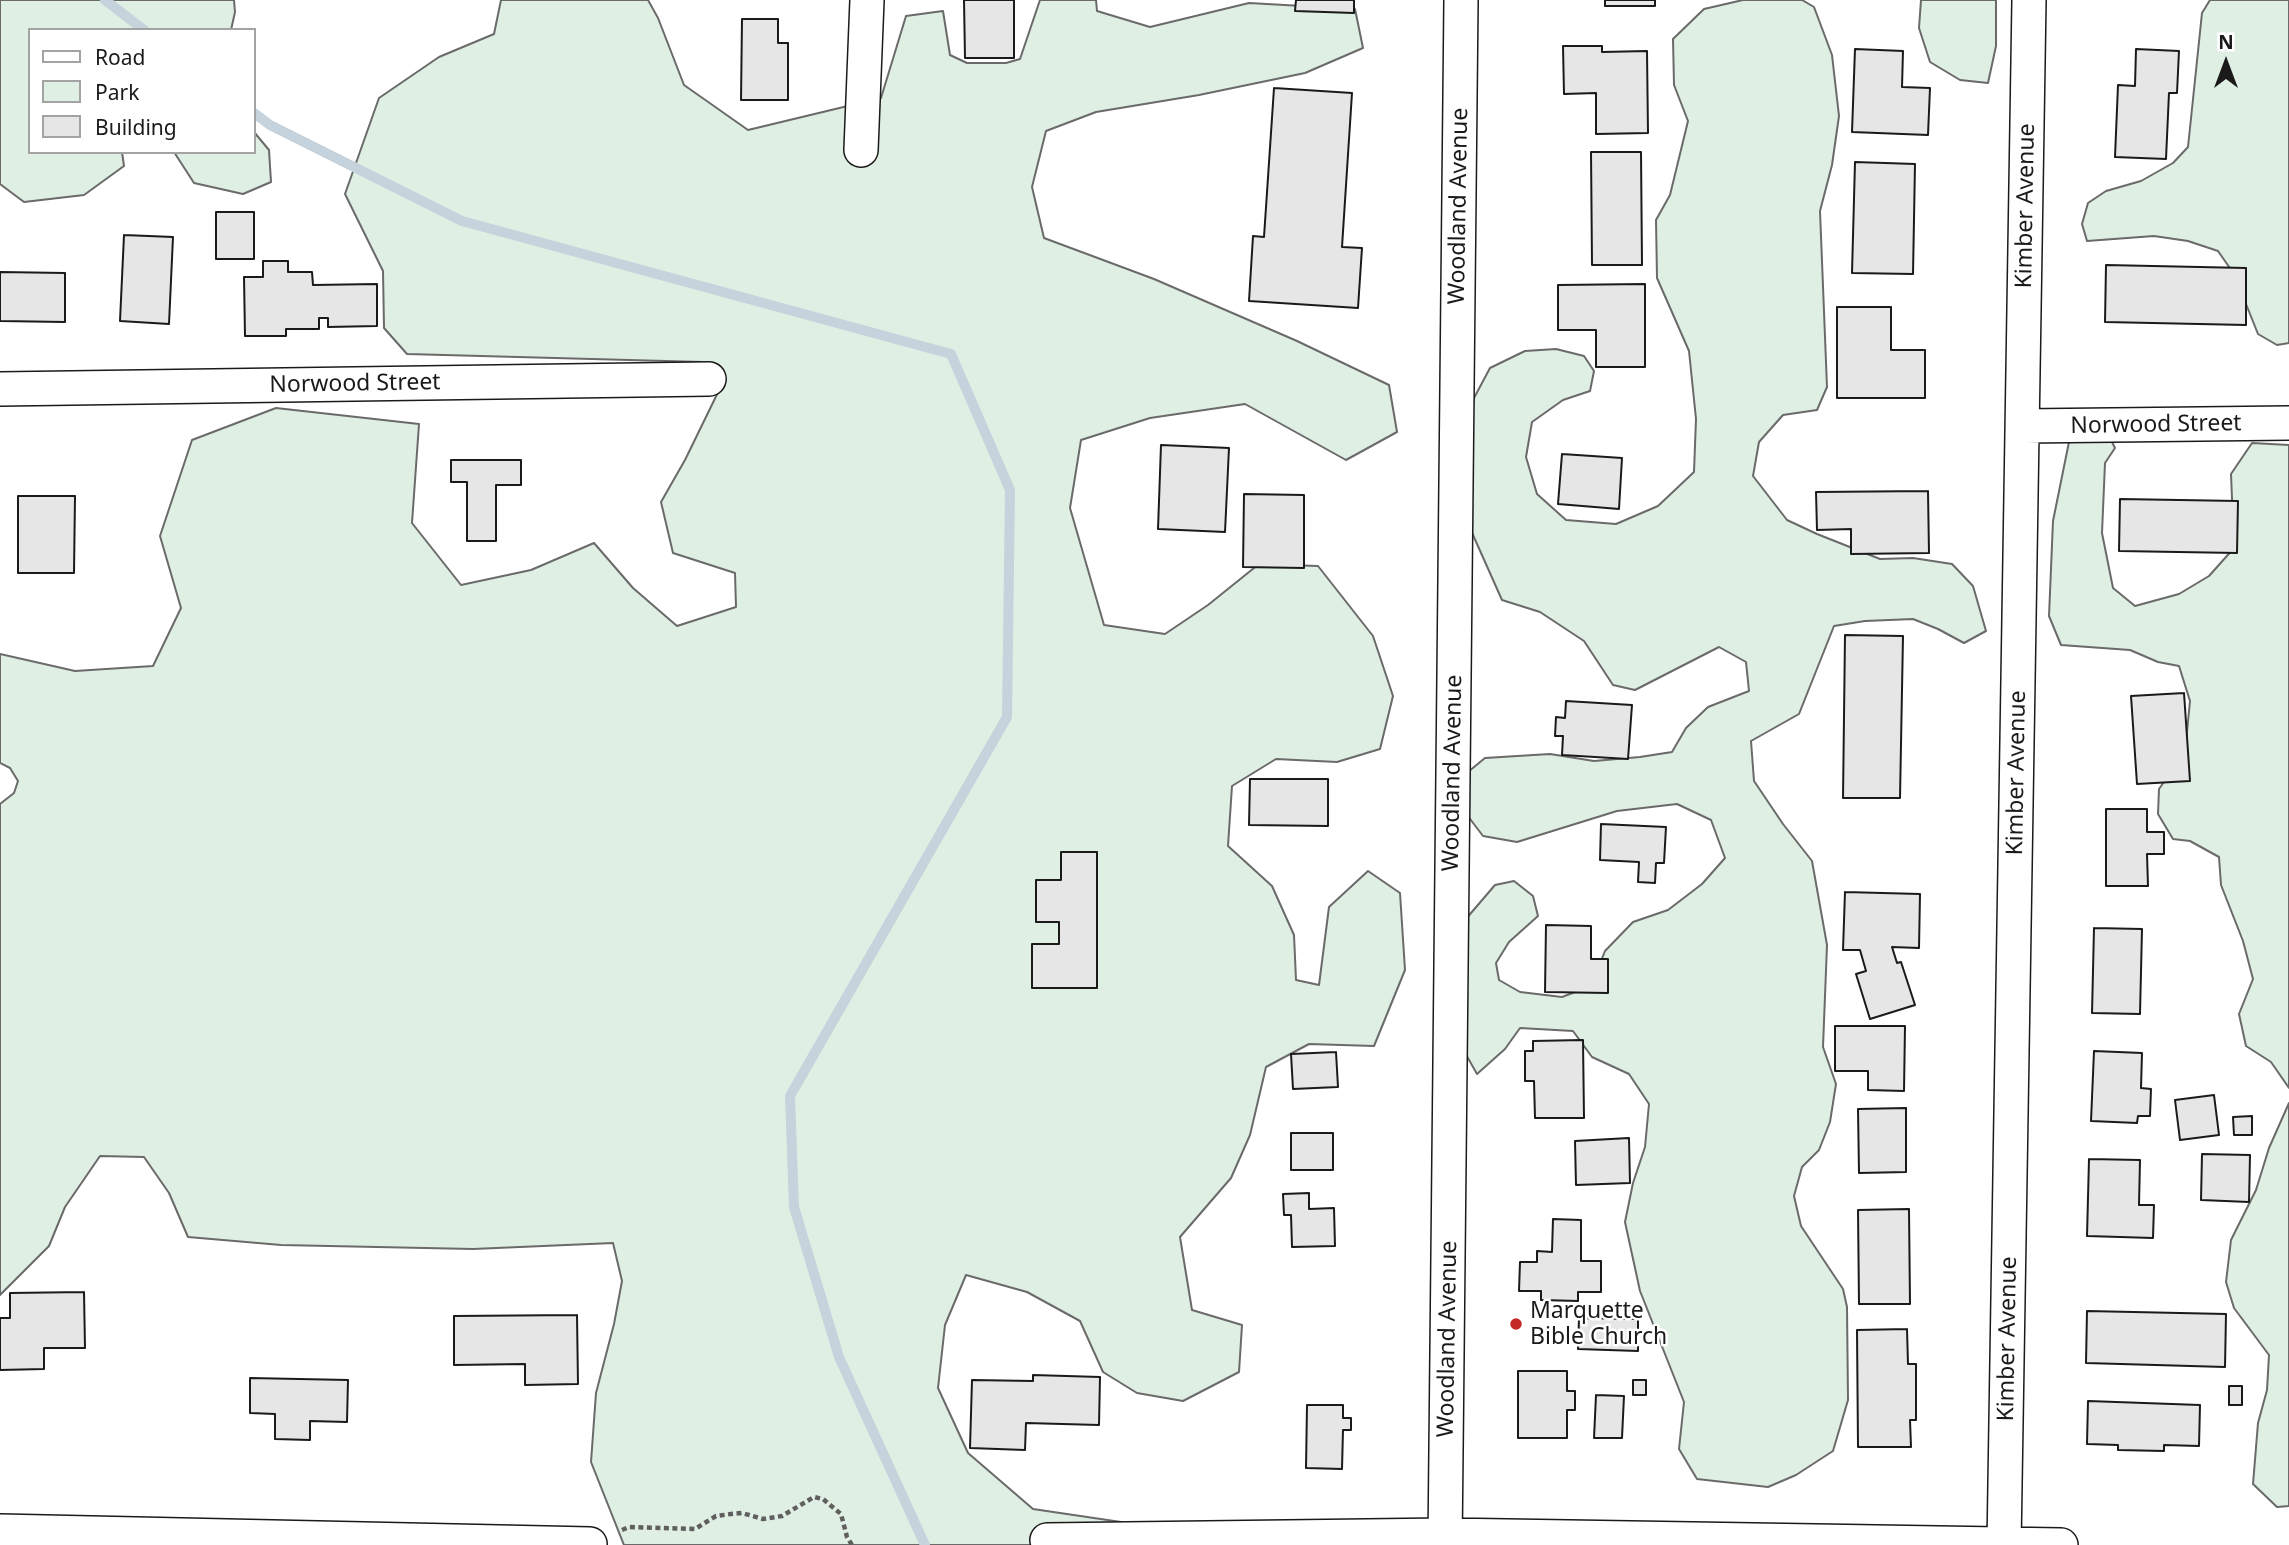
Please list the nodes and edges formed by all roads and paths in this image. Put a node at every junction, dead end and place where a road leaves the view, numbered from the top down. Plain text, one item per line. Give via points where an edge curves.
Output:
1 (867, 0) edge
2 (1461, 0) edge
3 (2029, 0) edge
4 (861, 150) dead end
5 (709, 379) dead end
6 (0, 389) edge
7 (2289, 423) edge
8 (2024, 426) junction
9 (0, 1531) edge
10 (1047, 1540) dead end
11 (1446, 1540) edge
12 (590, 1544) edge
13 (2004, 1544) edge
14 (852, 1545) edge
15 (2061, 1545) edge

1 - 4 street
2 - 11 street, Woodland Avenue
3 - 8 street, Kimber Avenue
5 - 6 street, Norwood Street
7 - 8 street, Norwood Street
8 - 13 street, Kimber Avenue
9 - 12 street
10 - 11 street
11 - 13 street
12 - 14 path via 629,1527 695,1529 716,1516 782,1516 814,1497 841,1514
13 - 15 street

